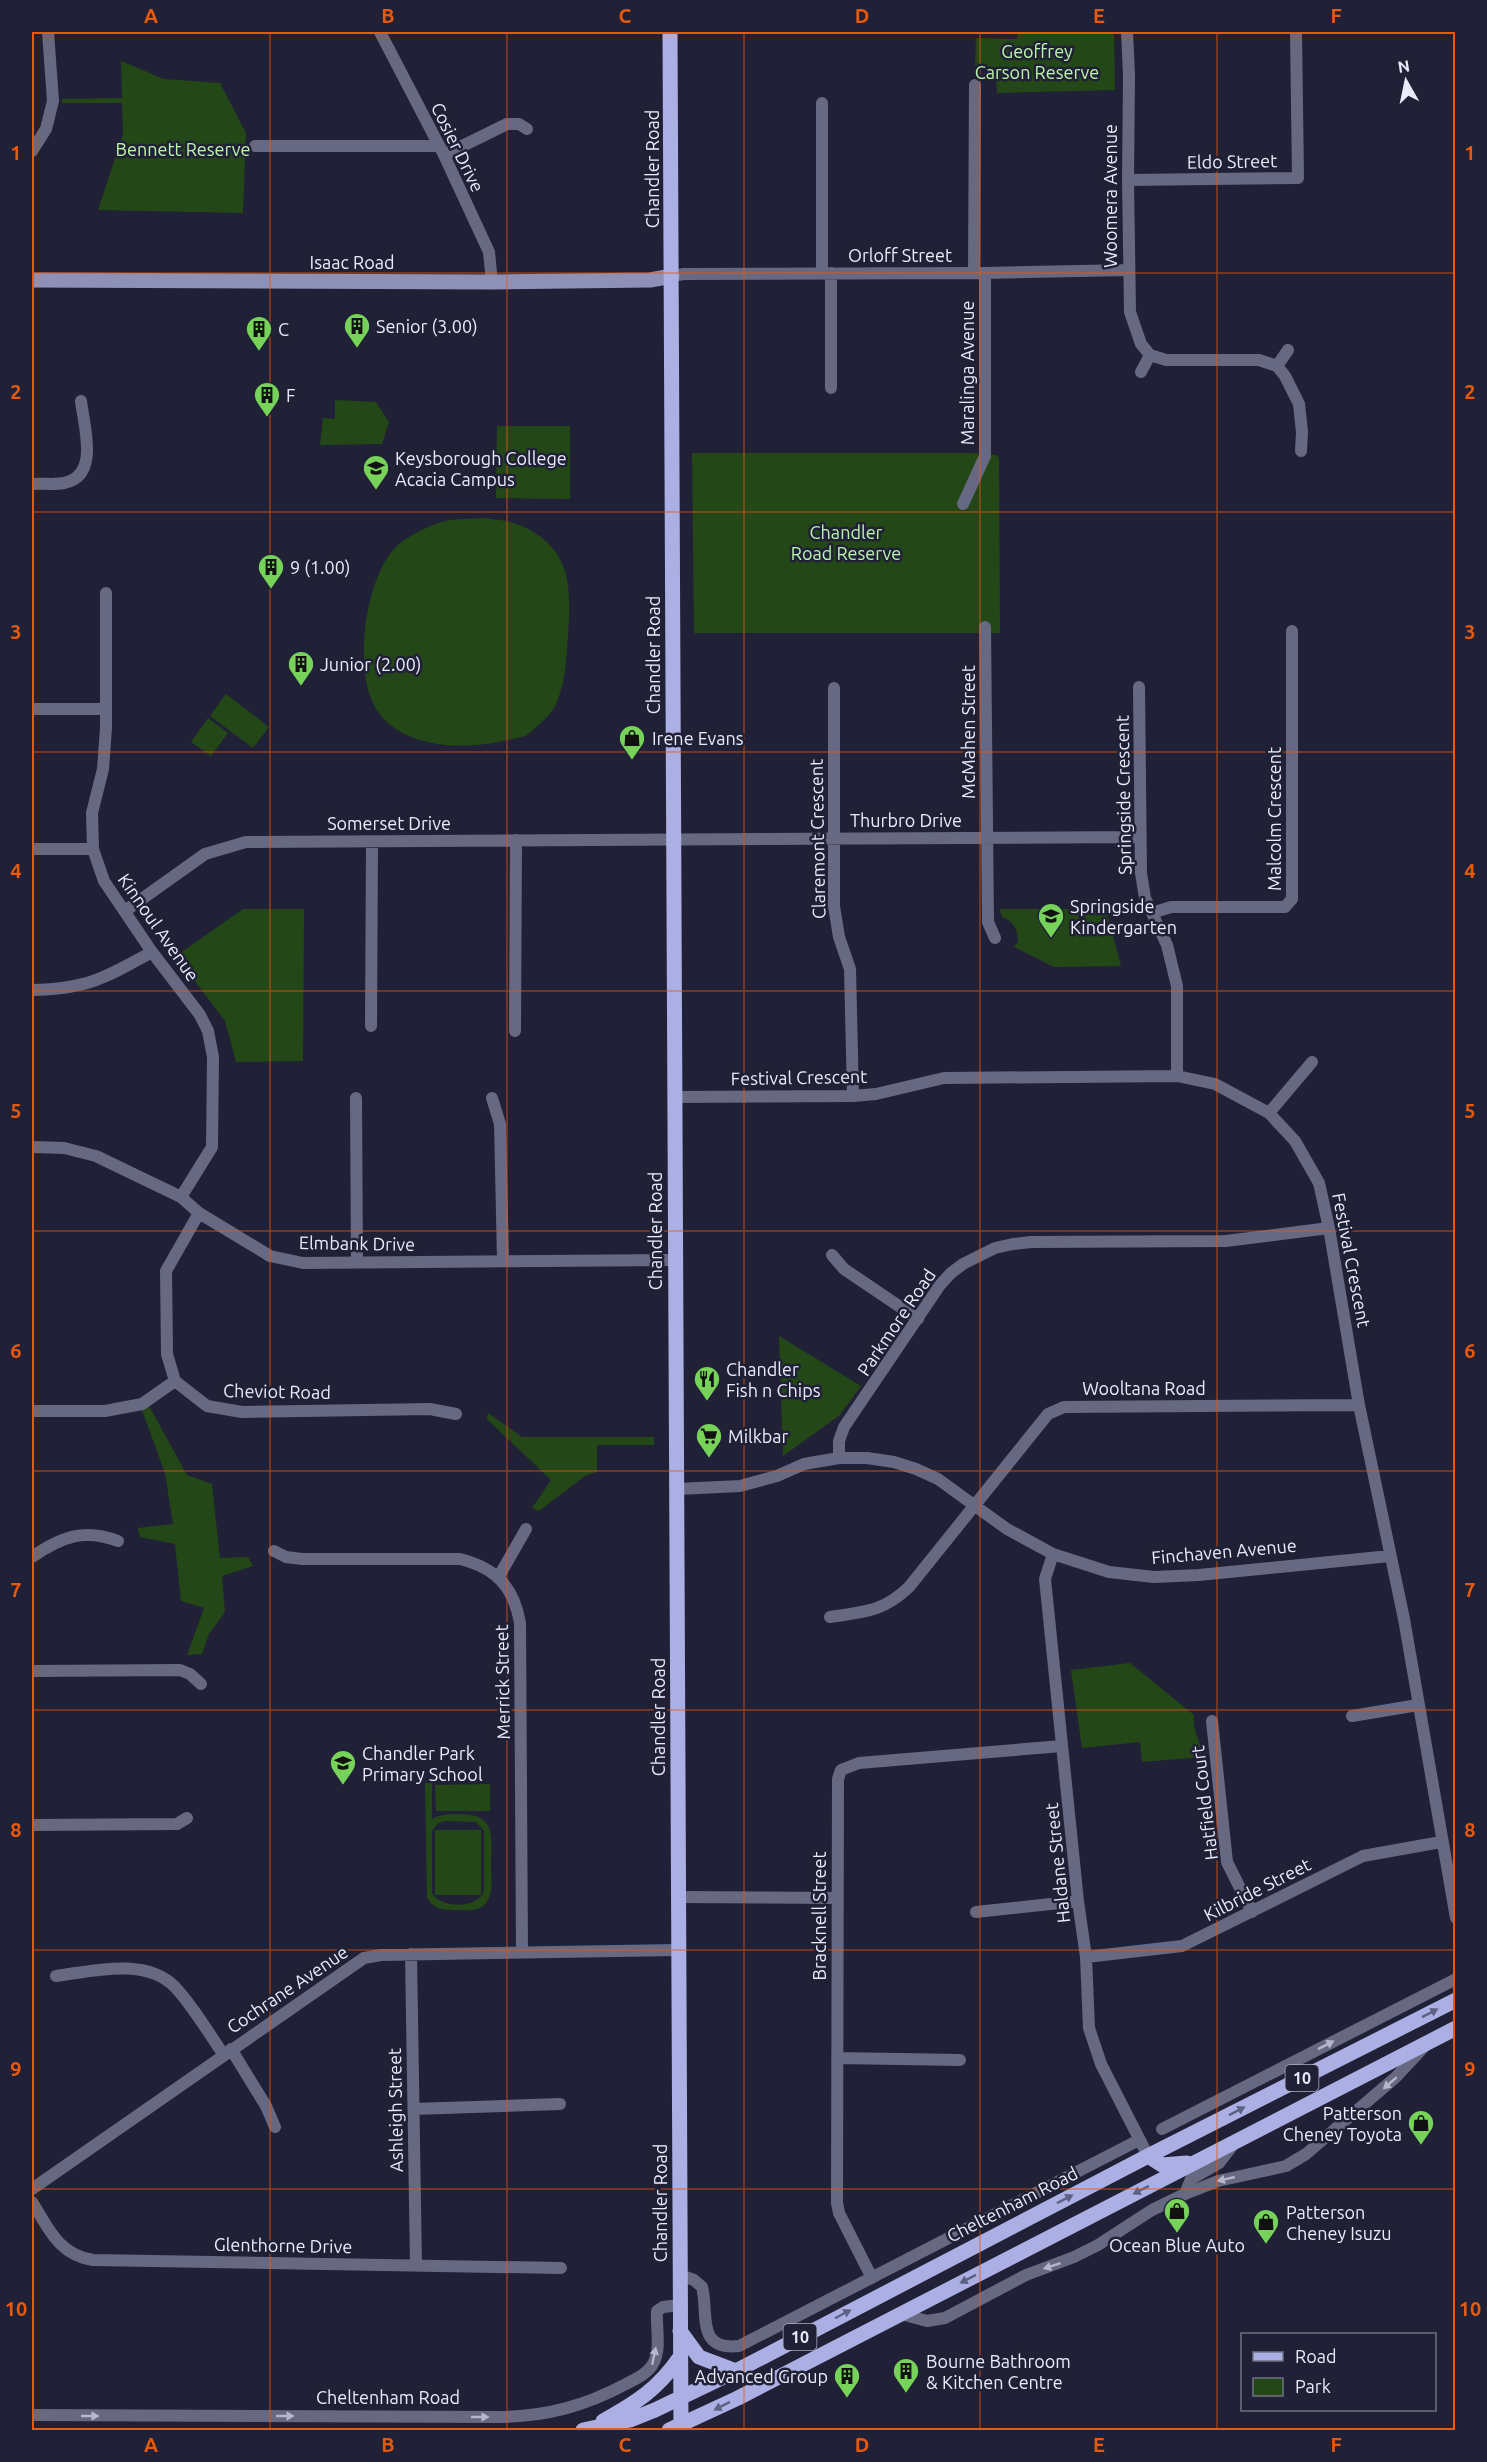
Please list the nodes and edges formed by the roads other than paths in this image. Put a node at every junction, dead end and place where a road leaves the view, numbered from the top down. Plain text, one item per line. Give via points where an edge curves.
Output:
1 (48, 32) edge
2 (380, 32) edge
3 (670, 32) edge
4 (1127, 32) edge
5 (1296, 32) edge
6 (975, 85) dead end
7 (822, 103) dead end
8 (527, 129) dead end
9 (255, 146) dead end
10 (441, 150) junction
11 (32, 151) edge
12 (1128, 180) junction
13 (1129, 270) junction
14 (826, 273) junction
15 (979, 273) junction
16 (672, 276) junction
17 (32, 280) edge
18 (492, 282) junction
19 (1288, 350) dead end
20 (1150, 355) junction
21 (1277, 366) junction
22 (1141, 372) dead end
23 (831, 388) dead end
24 (81, 401) dead end
25 (1301, 451) dead end
26 (32, 484) edge
27 (963, 504) dead end
28 (106, 592) dead end
29 (985, 627) dead end
30 (1292, 631) dead end
31 (1139, 687) dead end
32 (834, 688) dead end
33 (32, 709) edge
34 (105, 709) junction
35 (1139, 837) junction
36 (833, 838) junction
37 (987, 838) junction
38 (516, 840) junction
39 (673, 840) junction
40 (372, 842) junction
41 (32, 849) edge
42 (93, 849) junction
43 (125, 911) junction
44 (1152, 913) junction
45 (995, 938) dead end
46 (152, 952) junction
47 (32, 990) edge
48 (371, 1026) dead end
49 (515, 1031) dead end
50 (1312, 1062) dead end
51 (1177, 1076) junction
52 (853, 1096) junction
53 (674, 1097) junction
54 (356, 1098) dead end
55 (492, 1098) dead end
56 (1269, 1113) junction
57 (32, 1148) edge
58 (181, 1197) junction
59 (199, 1213) junction
60 (1329, 1228) junction
61 (832, 1255) dead end
62 (503, 1260) junction
63 (675, 1260) junction
64 (357, 1263) junction
65 (918, 1319) junction
66 (175, 1381) junction
67 (1359, 1405) junction
68 (32, 1411) edge
69 (456, 1414) dead end
70 (839, 1458) junction
71 (678, 1489) junction
72 (975, 1506) junction
73 (526, 1529) dead end
74 (118, 1541) dead end
75 (274, 1551) dead end
76 (1053, 1554) junction
77 (1390, 1556) junction
78 (32, 1557) edge
79 (498, 1578) junction
80 (830, 1617) dead end
81 (32, 1671) edge
82 (201, 1684) dead end
83 (1418, 1705) junction
84 (1352, 1716) dead end
85 (1212, 1721) dead end
86 (1062, 1746) junction
87 (187, 1818) dead end
88 (32, 1825) edge
89 (1441, 1842) junction
90 (677, 1897) junction
91 (837, 1898) junction
92 (1078, 1901) junction
93 (976, 1912) dead end
94 (1252, 1912) junction
95 (1455, 1918) edge
96 (677, 1950) junction
97 (522, 1952) junction
98 (411, 1954) junction
99 (1086, 1957) junction
100 (57, 1976) dead end
101 (1455, 1979) edge
102 (1455, 2000) edge
103 (1455, 2028) edge
104 (1430, 2040) junction
105 (227, 2052) junction
106 (838, 2058) junction
107 (960, 2060) dead end
108 (560, 2104) dead end
109 (414, 2109) junction
110 (275, 2127) dead end
111 (1162, 2129) dead end
112 (1139, 2140) junction
113 (1235, 2142) junction
114 (1148, 2156) junction
115 (1193, 2163) junction
116 (32, 2189) edge
117 (1185, 2194) junction
118 (32, 2202) edge
119 (416, 2265) junction
120 (561, 2268) dead end
121 (680, 2275) junction
122 (872, 2278) junction
123 (680, 2305) junction
124 (901, 2314) junction
125 (680, 2331) junction
126 (680, 2357) junction
127 (735, 2371) junction
128 (680, 2398) junction
129 (32, 2415) edge
130 (677, 2429) edge
131 (585, 2430) edge

1 - 11 street via 53,101 46,129
2 - 10 street, Cosier Drive
3 - 16 main road, Chandler Road
4 - 12 street, Woomera Avenue
5 - 12 street, Eldo Street via 1298,178
6 - 15 street, Maralinga Avenue
7 - 14 street
8 - 10 street via 507,124
9 - 10 street
10 - 18 street, Cosier Drive via 489,252
12 - 13 street, Woomera Avenue
13 - 15 street, Orloff Street
13 - 20 street, Woomera Avenue via 1130,312 1141,344
14 - 15 street, Orloff Street
14 - 16 street, Orloff Street
14 - 23 street
15 - 27 street, Maralinga Avenue via 985,456
16 - 18 street, Isaac Road via 650,280
16 - 39 main road, Chandler Road
17 - 18 street, Isaac Road
19 - 21 street
20 - 21 street via 1167,360 1259,360
20 - 22 street
21 - 25 street via 1299,404
24 - 26 street via 87,455 81,476 64,483
28 - 34 street, Kinnoul Avenue
29 - 37 street, McMahen Street
30 - 44 street, Malcolm Crescent via 1293,899 1285,907 1171,907
31 - 35 street, Springside Crescent
32 - 36 street, Claremont Crescent
33 - 34 street
34 - 42 street, Kinnoul Avenue via 103,769 92,813
35 - 37 street, Thurbro Drive
35 - 44 street, Springside Crescent via 1140,873
36 - 37 street, Thurbro Drive
36 - 39 street, Thurbro Drive
36 - 52 street, Claremont Crescent via 834,906 850,969
37 - 45 street, McMahen Street via 988,922
38 - 39 street, Somerset Drive
38 - 40 street, Somerset Drive
38 - 49 street
39 - 53 main road, Chandler Road
40 - 43 street, Somerset Drive via 246,842 205,854
40 - 48 street
41 - 42 street
42 - 43 street, Kinnoul Avenue via 104,881
43 - 46 street, Kinnoul Avenue
44 - 51 street, Springside Crescent via 1167,945 1178,986
46 - 47 street via 92,983
46 - 58 street, Kinnoul Avenue via 200,1015 213,1057 212,1147
50 - 56 street
51 - 52 street, Festival Crescent via 944,1078
51 - 56 street, Festival Crescent via 1215,1084
52 - 53 street, Festival Crescent
53 - 63 main road, Chandler Road
54 - 64 street
55 - 62 street via 500,1124
56 - 60 street, Festival Crescent via 1295,1141 1319,1183
57 - 58 street, Elmbank Drive via 64,1148 96,1156
58 - 59 street, Elmbank Drive
59 - 64 street, Elmbank Drive via 270,1256 303,1263
59 - 66 street via 166,1271 168,1354
60 - 65 street, Parkmore Road via 1235,1241 1013,1244 984,1253 951,1272
60 - 67 street, Festival Crescent
61 - 65 street via 844,1269
62 - 63 street, Elmbank Drive
62 - 64 street, Elmbank Drive
63 - 71 main road, Chandler Road
65 - 70 street, Parkmore Road via 844,1427
66 - 68 street via 142,1404 105,1410
66 - 69 street, Cheviot Road via 207,1406 242,1412 430,1409
67 - 72 street, Wooltana Road via 1056,1409
67 - 77 street, Festival Crescent
70 - 71 street via 804,1464 740,1486
70 - 72 street, Finchaven Avenue via 894,1461 938,1479
71 - 90 main road, Chandler Road
72 - 76 street, Finchaven Avenue
72 - 80 street, Wooltana Road via 893,1603
73 - 79 street
74 - 78 street via 102,1535 68,1537
75 - 79 street, Merrick Street via 302,1559 460,1559 479,1564
76 - 77 street, Finchaven Avenue via 1110,1572 1154,1577
76 - 86 street, Haldane Street via 1045,1579
77 - 83 street, Festival Crescent
79 - 97 street, Merrick Street via 518,1608 520,1623
81 - 82 street via 180,1670
83 - 84 street
83 - 89 street, Festival Crescent
85 - 94 street, Hatfield Court via 1227,1862
86 - 91 street, Bracknell Street via 859,1763 841,1770
86 - 92 street, Haldane Street
87 - 88 street via 177,1824
89 - 94 street, Kilbride Street via 1363,1856
89 - 95 street, Festival Crescent
90 - 91 street
90 - 96 main road, Chandler Road
91 - 106 street, Bracknell Street
92 - 93 street
92 - 99 street, Haldane Street
94 - 99 street, Kilbride Street via 1182,1946
96 - 97 street, Cochrane Avenue
96 - 121 main road, Chandler Road
97 - 98 street, Cochrane Avenue
98 - 105 street, Cochrane Avenue via 364,1958
98 - 109 street, Ashleigh Street
99 - 112 street, Haldane Street via 1089,2028 1101,2064
100 - 105 street via 110,1968 151,1972 175,1987
111 -> 101 street
114 -> 102 main road, Cheltenham Road / 10
103 - 104 main road, 10
104 - 113 main road, 10
104 -> 117 street via 1396,2077 1291,2163 1218,2181
105 - 110 street via 267,2106
105 - 116 street, Cochrane Avenue
106 - 107 street
106 - 122 street, Bracknell Street via 837,2203
108 - 109 street
109 - 119 street, Ashleigh Street
112 - 114 street, Haldane Street
112 - 122 street, Cheltenham Road
113 - 115 main road, 10
113 - 117 street via 1219,2163 1191,2179
114 - 115 main road via 1162,2165
127 -> 114 main road, Cheltenham Road / 10
115 -> 124 main road, 10
117 -> 124 street via 1098,2245 1026,2275 945,2318 927,2321
118 - 119 street, Glenthorne Drive via 67,2252 78,2258
119 - 120 street, Glenthorne Drive
121 - 122 street, Cheltenham Road via 694,2280 702,2289 707,2331 716,2341 733,2346 744,2344
121 - 123 main road, Chandler Road
123 - 125 main road, Chandler Road
129 -> 123 street, Cheltenham Road via 502,2417 550,2413 595,2399 650,2369 656,2357 657,2311
124 -> 130 main road, 10
125 - 126 main road, Chandler Road
125 - 127 main road via 699,2357
126 - 128 main road, Chandler Road
126 - 131 main road via 649,2393
127 - 128 main road, Cheltenham Road / 10
128 - 130 main road, Chandler Road
128 - 131 main road, Cheltenham Road / 10 via 630,2420

